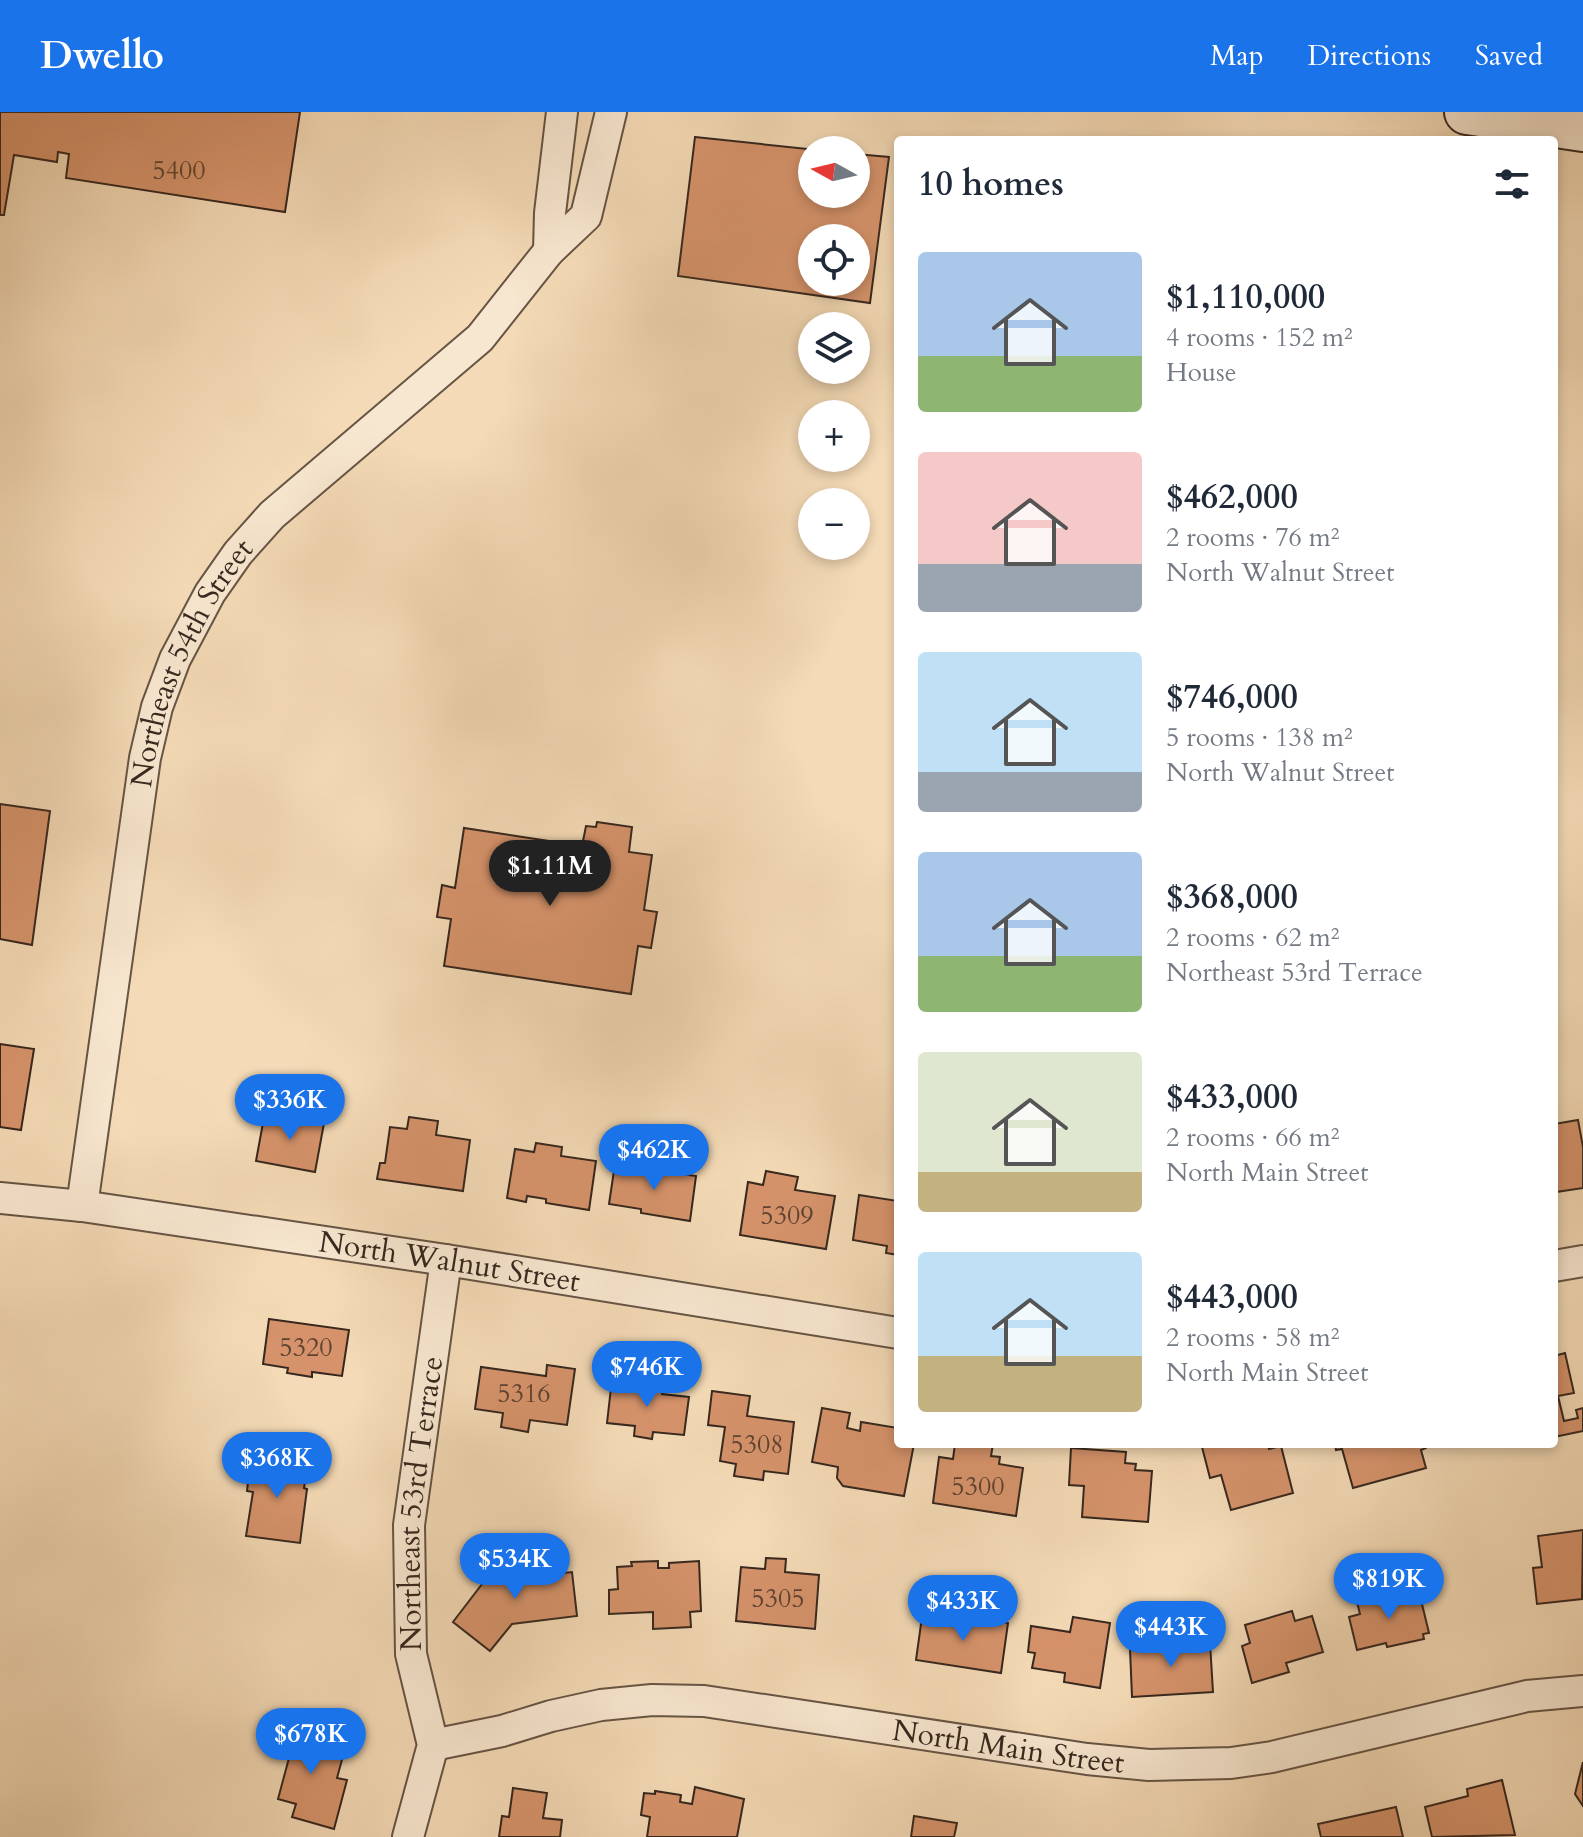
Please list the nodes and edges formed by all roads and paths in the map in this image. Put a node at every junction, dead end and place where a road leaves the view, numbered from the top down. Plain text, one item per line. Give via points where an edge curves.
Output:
1 (562, 112) edge
2 (611, 112) edge
3 (1467, 112) edge
4 (1583, 129) edge
5 (549, 251) junction
6 (0, 1198) edge
7 (82, 1206) junction
8 (446, 1260) junction
9 (1583, 1261) edge
10 (1558, 1265) edge
11 (894, 1332) edge
12 (1583, 1691) edge
13 (433, 1745) junction
14 (408, 1837) edge

1 - 5 street
2 - 5 street, Northeast 54th Street via 586,216
3 - 4 main road
5 - 7 street, Northeast 54th Street via 480,338 272,515 210,593 175,659 145,758
6 - 7 street, North Walnut Street
7 - 8 street, North Walnut Street
8 - 11 street, North Walnut Street
8 - 13 street, Northeast 53rd Terrace via 409,1525 411,1654
9 - 10 street
12 - 13 street, North Main Street via 1527,1696 1272,1757 1190,1765 1087,1759 704,1701 601,1705
13 - 14 street

